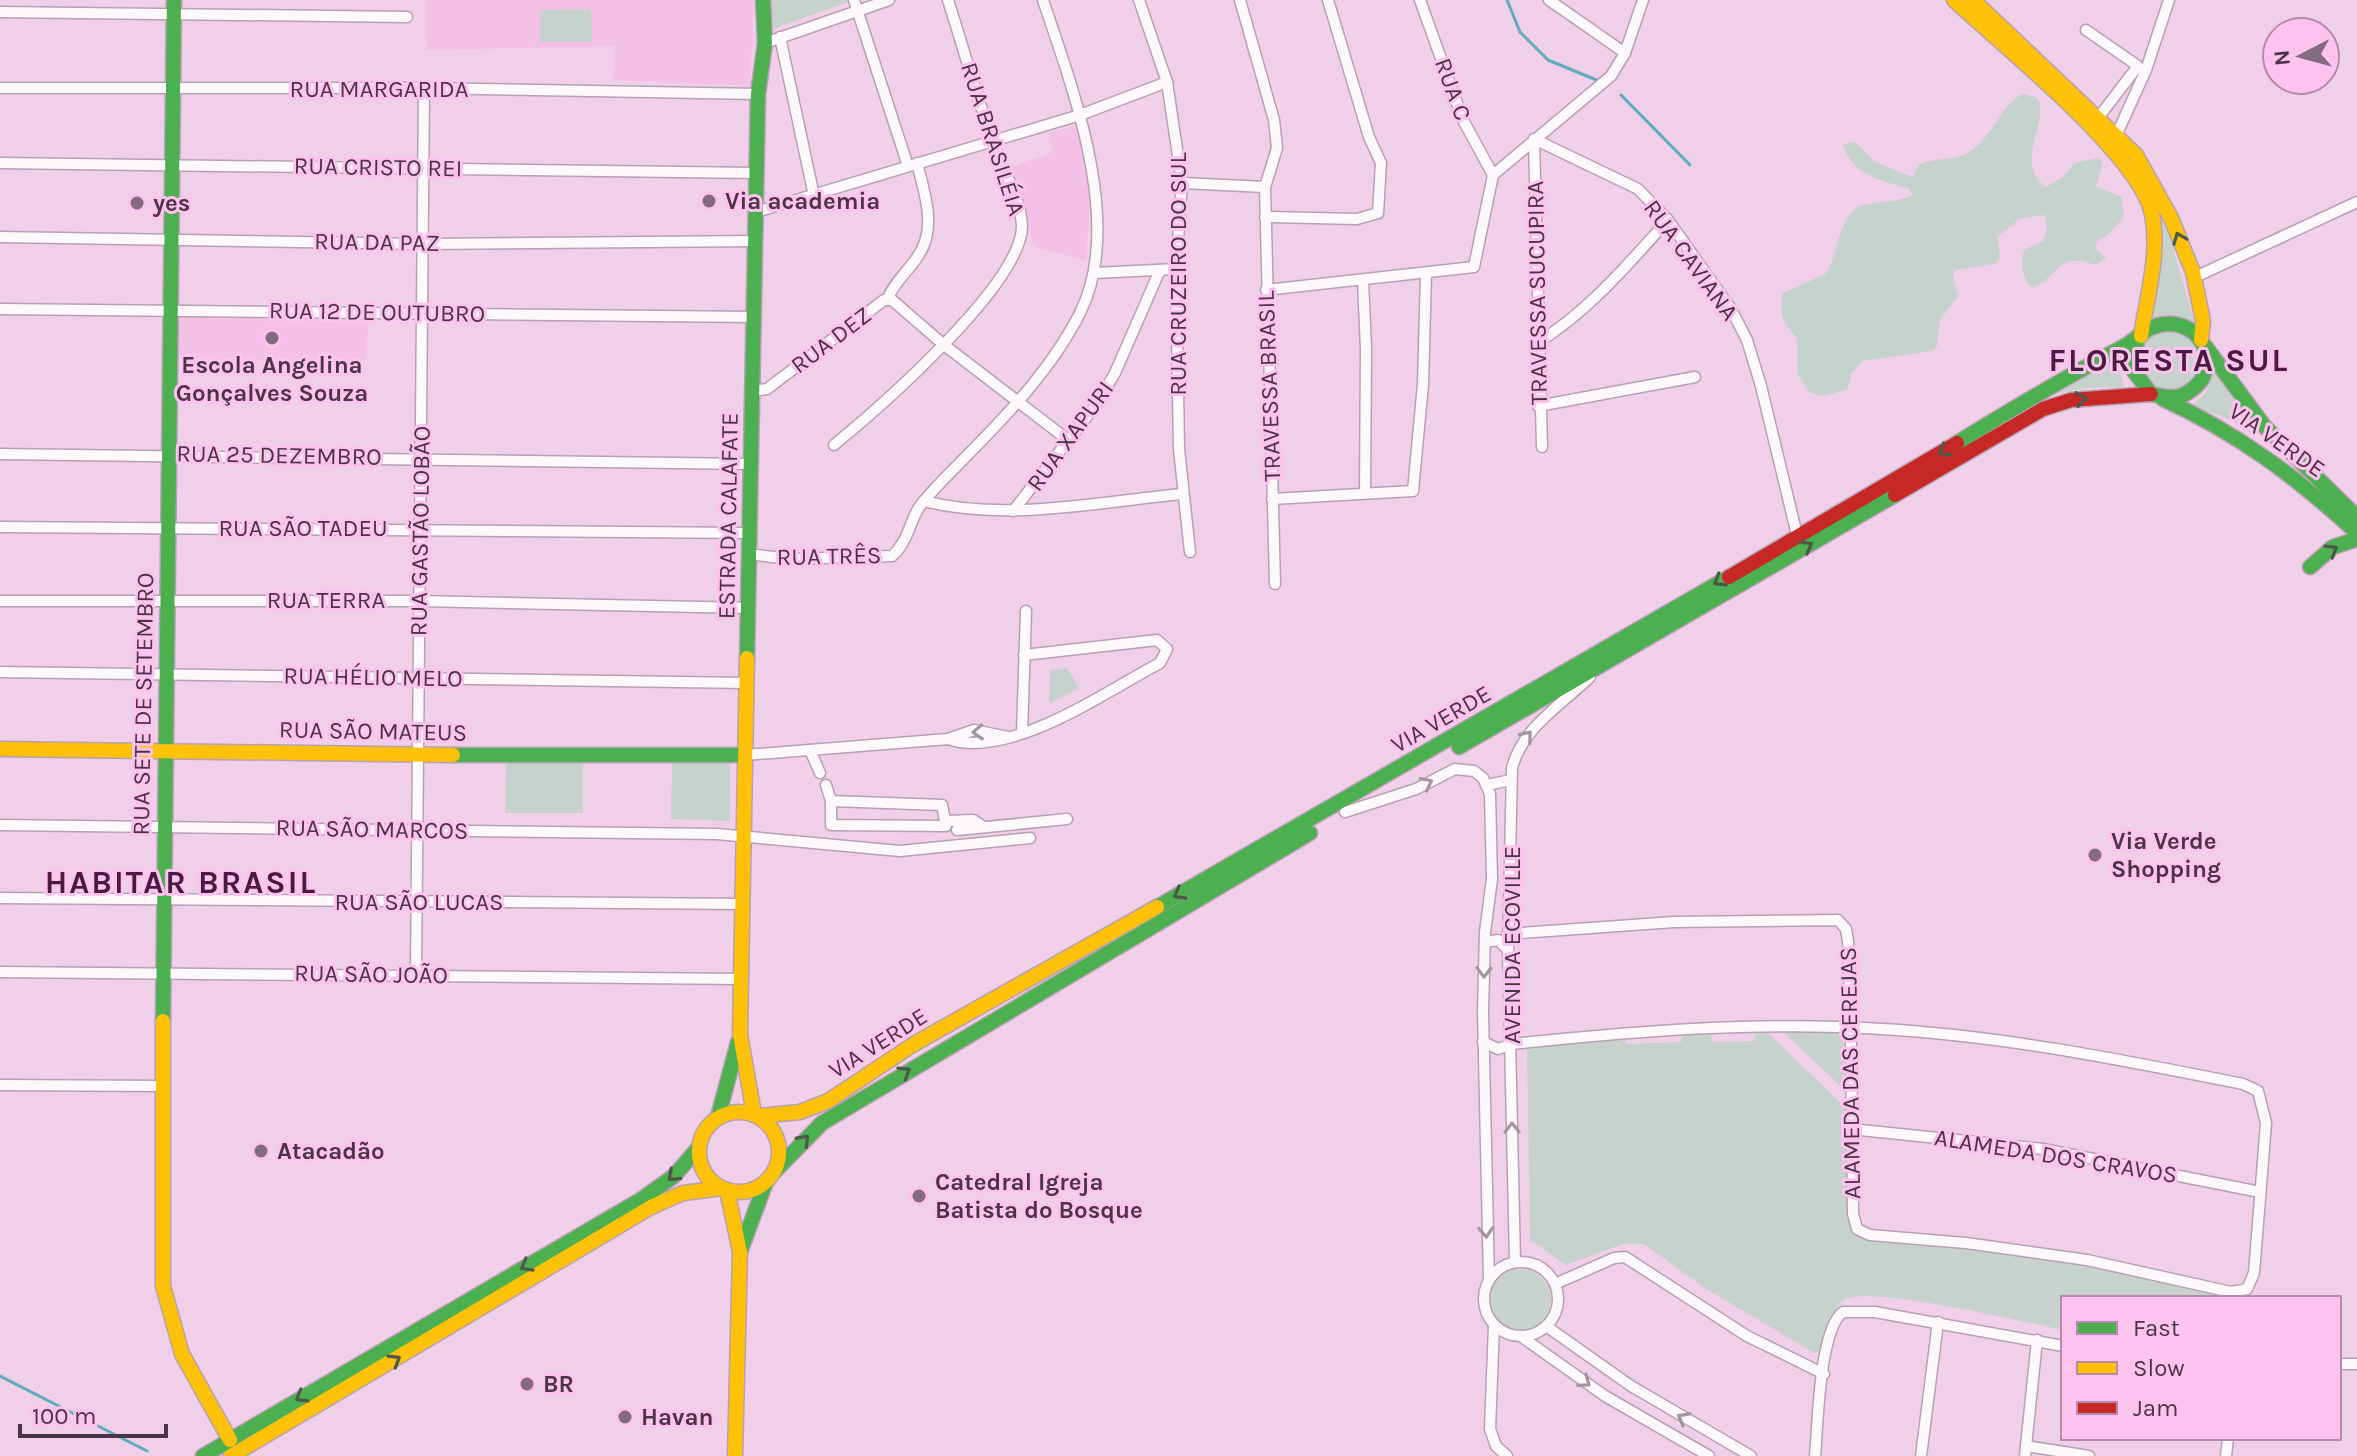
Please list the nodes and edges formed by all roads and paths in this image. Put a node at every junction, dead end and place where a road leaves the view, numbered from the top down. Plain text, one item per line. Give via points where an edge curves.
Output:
1 (763, 0) edge
2 (889, 0) edge
3 (948, 0) edge
4 (1043, 0) edge
5 (1139, 0) edge
6 (1240, 0) edge
7 (1328, 0) edge
8 (1420, 0) edge
9 (1549, 0) edge
10 (1643, 0) edge
11 (1954, 0) edge
12 (1973, 0) edge
13 (2169, 0) edge
14 (856, 5) edge
15 (174, 7) edge
16 (0, 12) edge
17 (407, 17) dead end
18 (2086, 30) dead end
19 (780, 37) junction
20 (765, 43) junction
21 (1625, 53) junction
22 (2142, 68) junction
23 (1167, 82) junction
24 (0, 88) edge
25 (424, 88) junction
26 (173, 89) junction
27 (758, 94) junction
28 (1080, 115) junction
29 (2098, 118) junction
30 (2116, 136) junction
31 (1534, 139) junction
32 (992, 141) junction
33 (0, 163) edge
34 (912, 164) junction
35 (174, 165) junction
36 (423, 167) junction
37 (756, 173) junction
38 (1493, 175) junction
39 (1182, 183) junction
40 (1265, 187) junction
41 (814, 196) junction
42 (2357, 202) edge
43 (756, 212) junction
44 (1265, 217) junction
45 (1668, 220) junction
46 (0, 237) edge
47 (173, 237) junction
48 (755, 241) junction
49 (422, 244) junction
50 (1176, 269) junction
51 (1160, 270) junction
52 (1094, 273) junction
53 (1426, 274) junction
54 (2193, 278) junction
55 (1363, 280) junction
56 (1266, 290) junction
57 (887, 300) junction
58 (0, 309) edge
59 (172, 309) junction
60 (422, 313) junction
61 (754, 317) junction
62 (2139, 338) junction
63 (2203, 342) junction
64 (1537, 343) junction
65 (944, 345) junction
66 (1695, 377) dead end
67 (752, 391) junction
68 (2156, 396) junction
69 (1020, 400) junction
70 (1538, 406) junction
71 (1068, 440) junction
72 (834, 445) dead end
73 (1542, 447) dead end
74 (168, 453) junction
75 (0, 454) edge
76 (420, 457) junction
77 (751, 464) junction
78 (1365, 493) junction
79 (1182, 494) junction
80 (1272, 499) junction
81 (924, 501) junction
82 (1013, 511) junction
83 (2357, 517) edge
84 (0, 527) edge
85 (167, 528) junction
86 (420, 528) junction
87 (749, 533) junction
88 (1797, 535) junction
89 (2357, 536) edge
90 (1190, 552) dead end
91 (749, 554) junction
92 (2310, 567) dead end
93 (1275, 584) dead end
94 (165, 599) junction
95 (0, 601) edge
96 (419, 601) junction
97 (748, 608) junction
98 (1026, 611) dead end
99 (1024, 655) junction
100 (1602, 665) junction
101 (0, 672) edge
102 (164, 672) junction
103 (418, 678) junction
104 (747, 683) junction
105 (1022, 733) junction
106 (0, 749) edge
107 (165, 750) junction
108 (810, 750) junction
109 (418, 755) junction
110 (745, 755) junction
111 (820, 773) dead end
112 (1511, 780) junction
113 (826, 785) dead end
114 (1487, 785) junction
115 (831, 801) junction
116 (1345, 812) junction
117 (1067, 819) dead end
118 (947, 821) junction
119 (0, 825) edge
120 (163, 826) junction
121 (982, 826) junction
122 (417, 829) junction
123 (957, 830) dead end
124 (744, 837) junction
125 (1511, 837) junction
126 (1030, 838) dead end
127 (1492, 838) junction
128 (0, 898) edge
129 (164, 901) junction
130 (416, 902) junction
131 (743, 904) junction
132 (1508, 934) junction
133 (1485, 942) junction
134 (1508, 950) junction
135 (0, 972) edge
136 (162, 972) junction
137 (416, 974) junction
138 (741, 979) junction
139 (1850, 1027) junction
140 (740, 1034) junction
141 (1483, 1042) junction
142 (1512, 1044) junction
143 (0, 1085) edge
144 (163, 1086) junction
145 (756, 1115) junction
146 (718, 1117) junction
147 (1851, 1129) junction
148 (699, 1147) junction
149 (770, 1178) junction
150 (725, 1189) junction
151 (2260, 1192) junction
152 (646, 1203) junction
153 (740, 1252) junction
154 (1515, 1262) junction
155 (1489, 1279) junction
156 (1555, 1284) junction
157 (1938, 1322) junction
158 (1494, 1325) junction
159 (1546, 1326) junction
160 (1522, 1337) junction
161 (2037, 1340) junction
162 (2061, 1346) edge
163 (1824, 1374) junction
164 (230, 1440) junction
165 (2025, 1451) edge
166 (203, 1456) edge
167 (231, 1456) edge
168 (735, 1456) edge
169 (1507, 1456) edge
170 (1709, 1456) edge
171 (1751, 1456) edge
172 (1815, 1456) edge
173 (1921, 1456) edge
174 (2089, 1456) edge

1 - 20 main road, ESTRADA CALAFATE
2 - 14 street
3 - 32 street, RUA BRASILÉIA
4 - 28 street
5 - 23 street, RUA CRUZEIRO DO SUL
6 - 40 street, TRAVESSA BRASIL via 1274,120 1277,148
7 - 44 street via 1381,163 1378,213 1357,219
8 - 38 street, RUA C via 1463,120
9 - 21 street
10 - 21 street
11 - 62 main road via 2091,127 2131,169 2144,192 2155,242
12 - 29 main road
13 - 22 street
14 - 19 street
14 - 34 street
15 - 16 street
15 - 17 street
15 - 26 main road, RUA SETE DE SETEMBRO
18 - 22 street
19 - 20 street
19 - 41 street
20 - 27 main road, ESTRADA CALAFATE
21 - 31 street via 1611,76
22 - 29 street
22 - 30 street
23 - 28 street
23 - 39 street, RUA CRUZEIRO DO SUL
24 - 26 street, RUA MARGARIDA
25 - 26 street, RUA MARGARIDA
25 - 27 street, RUA MARGARIDA
25 - 36 street, RUA GASTÃO LOBÃO
26 - 35 main road, RUA SETE DE SETEMBRO
27 - 37 main road, ESTRADA CALAFATE
28 - 32 street
28 - 52 street via 1095,185
29 - 30 main road
54 -> 30 main road via 2153,177
31 - 38 street
31 - 45 street, RUA CAVIANA via 1638,189
31 - 64 street, TRAVESSA SUCUPIRA
32 - 34 street
32 - 65 street, RUA BRASILÉIA via 1020,211 1021,240 995,283
33 - 35 street, RUA CRISTO REI
34 - 41 street
34 - 57 street via 929,209 927,235
35 - 36 street, RUA CRISTO REI
35 - 47 main road, RUA SETE DE SETEMBRO
36 - 37 street, RUA CRISTO REI
36 - 49 street, RUA GASTÃO LOBÃO
37 - 43 main road, ESTRADA CALAFATE
38 - 53 street via 1474,267
39 - 40 street
39 - 50 street, RUA CRUZEIRO DO SUL
40 - 44 street, TRAVESSA BRASIL
41 - 43 street
42 - 54 street
43 - 48 main road, ESTRADA CALAFATE
44 - 56 street, TRAVESSA BRASIL
45 - 64 street via 1608,287
45 - 88 street, RUA CAVIANA via 1747,340
46 - 47 street, RUA DA PAZ
47 - 49 street, RUA DA PAZ
47 - 59 main road, RUA SETE DE SETEMBRO
48 - 49 street, RUA DA PAZ
48 - 61 main road, ESTRADA CALAFATE
49 - 60 street, RUA GASTÃO LOBÃO
50 - 51 street
50 - 79 street, RUA CRUZEIRO DO SUL
51 - 52 street
51 - 71 street, RUA XAPURI via 1115,373
52 - 69 street via 1056,355
53 - 55 street
53 - 78 street via 1413,491
54 - 63 main road
55 - 56 street
55 - 78 street
56 - 80 street, TRAVESSA BRASIL
57 - 65 street, RUA DEZ
57 - 67 street, RUA DEZ via 767,389
58 - 59 street, RUA 12 DE OUTUBRO
59 - 60 street, RUA 12 DE OUTUBRO
59 - 74 main road, RUA SETE DE SETEMBRO
60 - 61 street, RUA 12 DE OUTUBRO
60 - 76 street, RUA GASTÃO LOBÃO
61 - 67 main road, ESTRADA CALAFATE
62 - 63 main road via 2152,327 2179,324
62 - 68 main road via 2133,370
62 -> 88 main road, VIA VERDE
63 - 68 main road via 2207,368 2195,389 2185,396
63 - 83 main road, VIA VERDE via 2265,427
64 - 70 street, TRAVESSA SUCUPIRA
65 - 69 street, RUA DEZ
65 - 72 street, RUA BRASILÉIA via 906,385
66 - 70 street
67 - 77 main road, ESTRADA CALAFATE
68 - 89 main road, VIA VERDE via 2218,423 2273,458
100 -> 68 main road, VIA VERDE via 2043,409 2071,400
69 - 71 street, RUA DEZ
69 - 81 street
70 - 73 street, TRAVESSA SUCUPIRA
71 - 82 street, RUA XAPURI
74 - 75 street, RUA 25 DEZEMBRO
74 - 76 street, RUA 25 DEZEMBRO
74 - 85 main road, RUA SETE DE SETEMBRO
76 - 77 street, RUA 25 DEZEMBRO
76 - 86 street, RUA GASTÃO LOBÃO
77 - 87 main road, ESTRADA CALAFATE
78 - 80 street
79 - 82 street
79 - 90 street, RUA CRUZEIRO DO SUL
80 - 93 street, TRAVESSA BRASIL
81 - 82 street via 959,510
81 - 91 street, RUA TRÊS via 902,547 892,556 789,559
84 - 85 street, RUA SÃO TADEU
85 - 86 street, RUA SÃO TADEU
85 - 94 main road, RUA SETE DE SETEMBRO
86 - 87 street, RUA SÃO TADEU
86 - 96 street, RUA GASTÃO LOBÃO
87 - 91 main road, ESTRADA CALAFATE
88 -> 145 main road, VIA VERDE via 1339,804 914,1044 828,1101 800,1112
92 -> 89 main road via 2333,547
91 - 97 main road, ESTRADA CALAFATE
94 - 95 street, RUA TERRA
94 - 96 street, RUA TERRA
94 - 102 main road, RUA SETE DE SETEMBRO
96 - 97 street, RUA TERRA
96 - 103 street, RUA GASTÃO LOBÃO
97 - 104 main road, ESTRADA CALAFATE
98 - 99 street
99 - 105 street
99 - 105 street via 1157,640 1167,649 1160,663
112 -> 100 street, AVENIDA ECOVILLE via 1517,747
100 - 116 main road, VIA VERDE
101 - 102 street, RUA HÉLIO MELO
102 - 103 street, RUA HÉLIO MELO
102 - 107 main road, RUA SETE DE SETEMBRO
103 - 104 street, RUA HÉLIO MELO
103 - 109 street, RUA GASTÃO LOBÃO
104 - 110 main road, ESTRADA CALAFATE
105 - 108 street via 974,745 948,739
106 - 107 main road, RUA SÃO MATEUS
107 - 109 main road, RUA SÃO MATEUS
107 - 120 main road, RUA SETE DE SETEMBRO
108 - 110 street
108 - 111 street
109 - 110 main road, RUA SÃO MATEUS
109 - 122 street, RUA GASTÃO LOBÃO
110 - 124 main road, ESTRADA CALAFATE
112 - 114 street
112 - 125 street, AVENIDA ECOVILLE
113 - 115 street
116 -> 114 street, VIA VERDE via 1416,789 1455,769 1474,771
114 - 127 street
115 - 118 street via 942,805
115 - 118 street via 829,821 837,827 939,828
149 -> 116 main road, VIA VERDE via 822,1123
117 - 121 street
118 - 121 street via 973,820
119 - 120 street, RUA SÃO MARCOS
120 - 122 street, RUA SÃO MARCOS
120 - 129 main road, RUA SETE DE SETEMBRO
121 - 123 street
122 - 124 street, RUA SÃO MARCOS
122 - 130 street, RUA GASTÃO LOBÃO
124 - 126 street via 900,851
124 - 131 main road, ESTRADA CALAFATE
125 - 127 street
125 - 132 street, AVENIDA ECOVILLE
127 - 133 street
128 - 129 street, RUA SÃO LUCAS
129 - 130 street, RUA SÃO LUCAS
129 - 136 main road, RUA SETE DE SETEMBRO
130 - 131 street, RUA SÃO LUCAS
130 - 137 street, RUA GASTÃO LOBÃO
131 - 138 main road, ESTRADA CALAFATE
132 - 134 street, AVENIDA ECOVILLE
132 - 139 street, ALAMEDA DAS CEREJAS via 1674,922 1838,920 1848,941
133 - 134 street via 1498,940
133 -> 141 street
134 - 142 street, AVENIDA ECOVILLE
135 - 136 street, RUA SÃO JOÃO
136 - 137 street, RUA SÃO JOÃO
136 - 144 main road, RUA SETE DE SETEMBRO
137 - 138 street, RUA SÃO JOÃO
138 - 140 main road, ESTRADA CALAFATE
139 - 142 street via 1659,1029
139 - 147 street, ALAMEDA DAS CEREJAS
139 - 151 street via 2085,1052 2243,1084 2263,1100
140 - 145 main road, ESTRADA CALAFATE
140 - 146 main road, ESTRADA CALAFATE
141 - 142 street via 1498,1049
141 -> 155 street
154 -> 142 street, AVENIDA ECOVILLE
143 - 144 street
144 - 164 main road, RUA SETE DE SETEMBRO via 160,1259 166,1315 184,1364
145 - 146 main road via 742,1111
145 - 149 main road via 776,1135 779,1161
146 - 148 main road
147 - 151 street, ALAMEDA DOS CRAVOS via 2043,1149
147 - 151 street, ALAMEDA DAS CEREJAS via 1853,1214 1857,1229 1870,1235 2087,1260 2220,1291 2247,1289 2254,1273
148 - 150 main road via 704,1171
148 -> 152 main road
149 - 150 main road via 748,1191
149 - 153 main road
150 - 152 main road
150 - 153 main road
152 -> 164 main road
167 -> 152 main road
153 - 168 main road
154 - 155 street
154 - 156 street via 1538,1266
155 - 158 street via 1483,1303
156 - 159 street via 1557,1308
156 - 163 street via 1625,1257 1747,1336
157 - 161 street
157 - 163 street via 1843,1312 1832,1323
157 - 173 street
158 - 160 street
158 - 169 street via 1491,1438
159 - 160 street
171 -> 159 street via 1643,1394
160 -> 170 street via 1605,1396
161 - 162 street
161 - 165 street
163 - 172 street
164 - 166 main road
165 - 174 street

